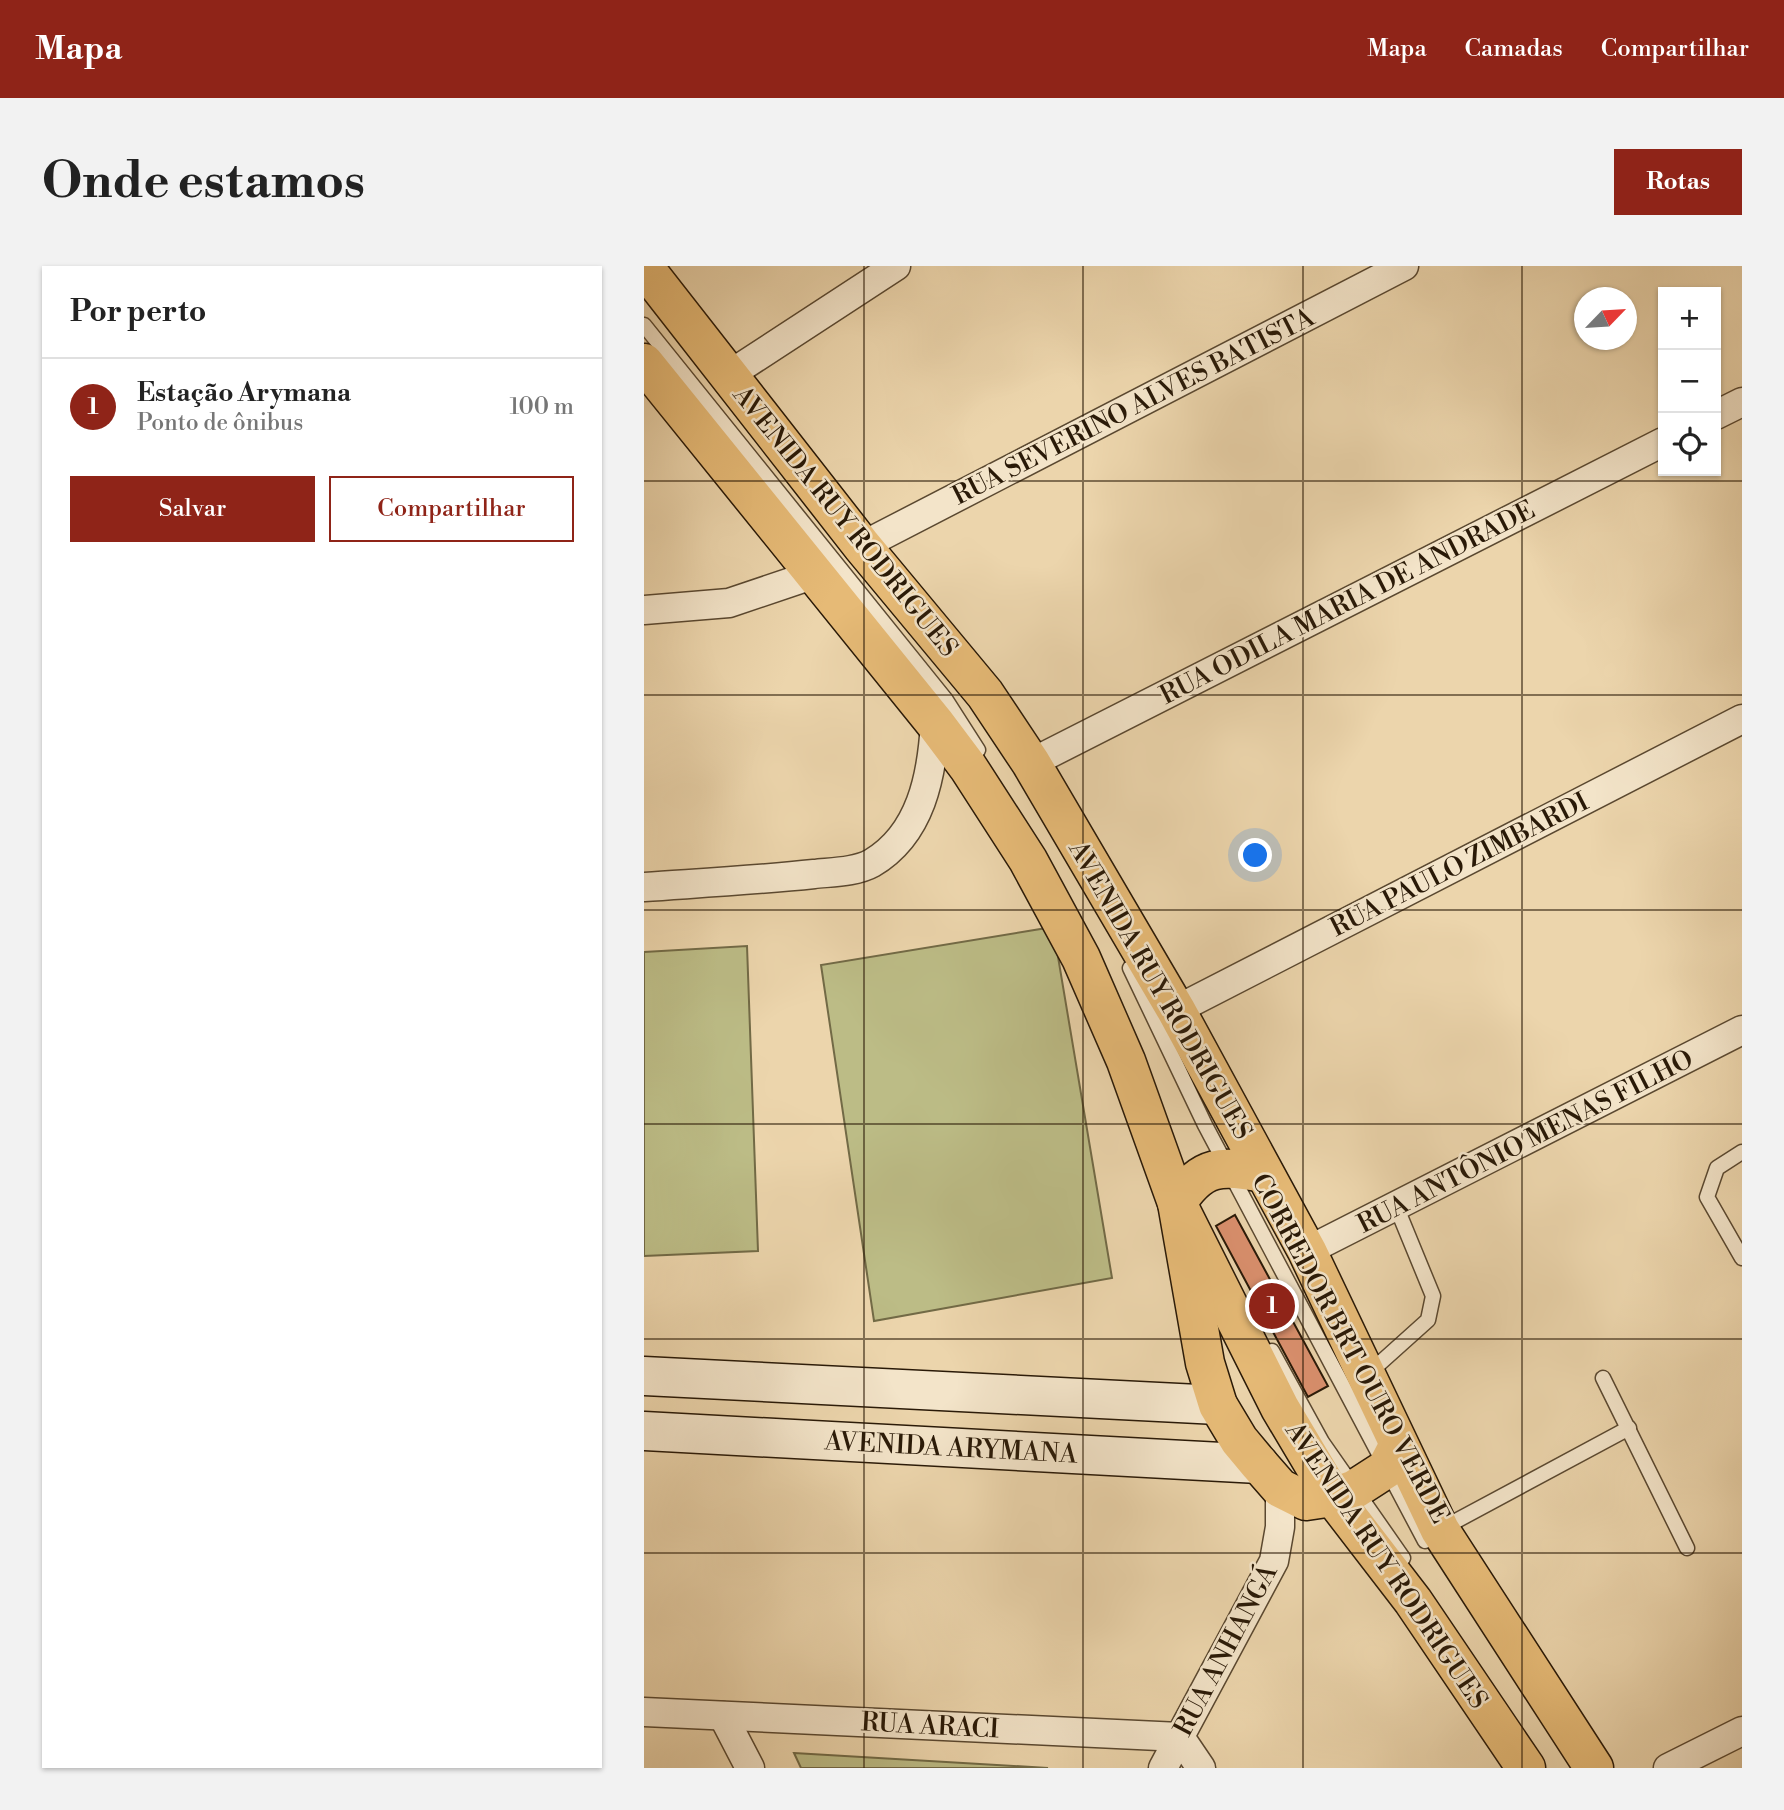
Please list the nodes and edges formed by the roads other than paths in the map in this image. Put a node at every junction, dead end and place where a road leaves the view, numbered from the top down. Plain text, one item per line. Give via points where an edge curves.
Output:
1 (896, 266) edge
2 (1404, 266) edge
3 (644, 267) edge
4 (670, 324) dead end
5 (644, 325) edge
6 (644, 363) edge
7 (729, 375) junction
8 (1742, 401) edge
9 (1720, 413) edge
10 (1658, 445) edge
11 (841, 559) junction
12 (644, 610) edge
13 (964, 691) dead end
14 (1742, 719) edge
15 (934, 723) junction
16 (986, 762) dead end
17 (1031, 762) junction
18 (1068, 854) dead end
19 (644, 887) edge
20 (1087, 887) dead end
21 (1125, 959) dead end
22 (1176, 1010) junction
23 (1742, 1030) edge
24 (1131, 1034) dead end
25 (1150, 1084) dead end
26 (1742, 1152) edge
27 (1227, 1167) junction
28 (1264, 1172) junction
29 (1194, 1204) junction
30 (1396, 1206) junction
31 (1307, 1251) junction
32 (1742, 1258) edge
33 (1263, 1334) dead end
34 (644, 1376) edge
35 (1366, 1376) junction
36 (1602, 1378) dead end
37 (1218, 1405) junction
38 (1629, 1428) junction
39 (644, 1431) edge
40 (1368, 1475) junction
41 (1270, 1476) junction
42 (1436, 1541) junction
43 (1687, 1548) dead end
44 (1415, 1576) dead end
45 (644, 1712) edge
46 (723, 1716) junction
47 (1742, 1731) edge
48 (1180, 1737) junction
49 (750, 1768) edge
50 (1163, 1768) edge
51 (1201, 1768) edge
52 (1526, 1768) edge
53 (1594, 1768) edge
54 (1668, 1768) edge

1 - 7 street
2 - 11 street, RUA SEVERINO ALVES BATISTA
3 - 7 main road, AVENIDA RUY RODRIGUES
4 - 11 lane
5 - 11 lane
6 - 11 main road, AVENIDA RUY RODRIGUES
7 - 11 main road, AVENIDA RUY RODRIGUES
8 - 9 street
10 - 17 street, RUA ODILA MARIA DE ANDRADE
11 - 12 street, RUA SEVERINO ALVES BATISTA via 729,603
11 - 13 lane
11 - 15 main road, AVENIDA RUY RODRIGUES
11 - 16 lane
11 - 17 main road, AVENIDA RUY RODRIGUES via 985,694
14 - 22 street, RUA PAULO ZIMBARDI
15 - 19 street via 922,802 905,833 869,864 840,871
15 - 29 main road, AVENIDA RUY RODRIGUES via 1028,860 1082,958
17 - 22 main road, AVENIDA RUY RODRIGUES
18 - 20 lane
21 - 27 lane, CORREDOR BRT OURO VERDE
22 - 28 main road, AVENIDA RUY RODRIGUES
23 - 30 street, RUA ANTÔNIO MENAS FILHO
24 - 25 lane
26 - 32 lane via 1717,1168 1707,1197
27 - 28 main road
27 - 29 main road via 1205,1173
27 - 40 lane, CORREDOR BRT OURO VERDE
28 - 31 main road, AVENIDA RUY RODRIGUES
29 - 37 main road via 1205,1363
29 - 40 main road, AVENIDA RUY RODRIGUES via 1280,1408
30 - 31 street, RUA ANTÔNIO MENAS FILHO
30 - 35 lane via 1433,1296 1429,1320
31 - 35 main road, AVENIDA RUY RODRIGUES
33 - 40 lane, CORREDOR BRT OURO VERDE via 1322,1442
34 - 37 main road
35 - 40 main road, AVENIDA RUY RODRIGUES
36 - 38 lane
37 - 41 main road via 1239,1440
38 - 42 lane
38 - 43 lane
39 - 41 main road, AVENIDA ARYMANA
40 - 41 main road via 1306,1501
40 - 42 main road, AVENIDA RUY RODRIGUES
40 - 44 lane, CORREDOR BRT OURO VERDE
40 - 52 main road, AVENIDA RUY RODRIGUES via 1413,1601
41 - 48 street, RUA ANHANGÁ via 1280,1527 1274,1561
42 - 53 main road, AVENIDA RUY RODRIGUES
45 - 46 street, RUA ARACI
46 - 48 street, RUA ARACI
46 - 49 street
47 - 54 street
48 - 50 street, RUA ANHANGÁ
48 - 51 street

